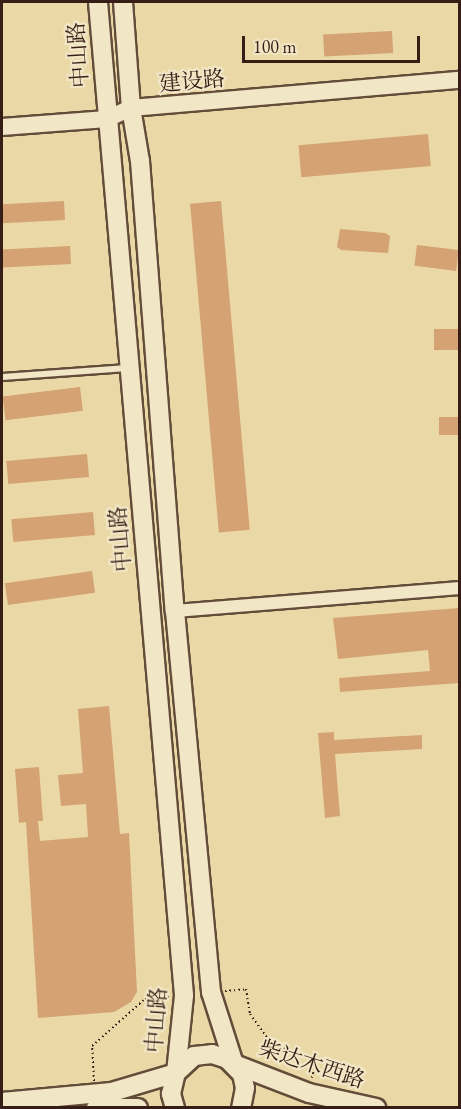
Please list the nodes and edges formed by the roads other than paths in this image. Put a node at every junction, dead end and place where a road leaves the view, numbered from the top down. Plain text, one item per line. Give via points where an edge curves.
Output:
1 (98, 2) edge
2 (123, 2) edge
3 (459, 80) edge
4 (131, 108) junction
5 (107, 119) junction
6 (2, 127) edge
7 (129, 368) junction
8 (2, 377) edge
9 (459, 588) edge
10 (175, 611) junction
11 (234, 1064) junction
12 (176, 1072) junction
13 (2, 1101) edge
14 (96, 1107) edge
15 (138, 1107) edge
16 (175, 1107) edge
17 (241, 1107) edge
18 (376, 1107) edge

1 - 5 main road, 中山路
2 - 4 main road
3 - 4 street, 建设路
4 - 5 street, 建设路
4 - 10 main road via 140,161
5 - 6 street, 建设路
5 - 7 main road, 中山路
7 - 8 lane
7 - 12 main road, 中山路 via 184,995
9 - 10 street
10 - 11 main road via 211,992
11 - 12 main road, 柴达木西路 via 220,1056 204,1054 185,1062
11 - 17 main road via 245,1088
11 - 18 main road, 柴达木西路 via 309,1093
12 - 13 main road via 112,1092
12 - 16 main road, 中山路 via 171,1094
14 - 15 main road

